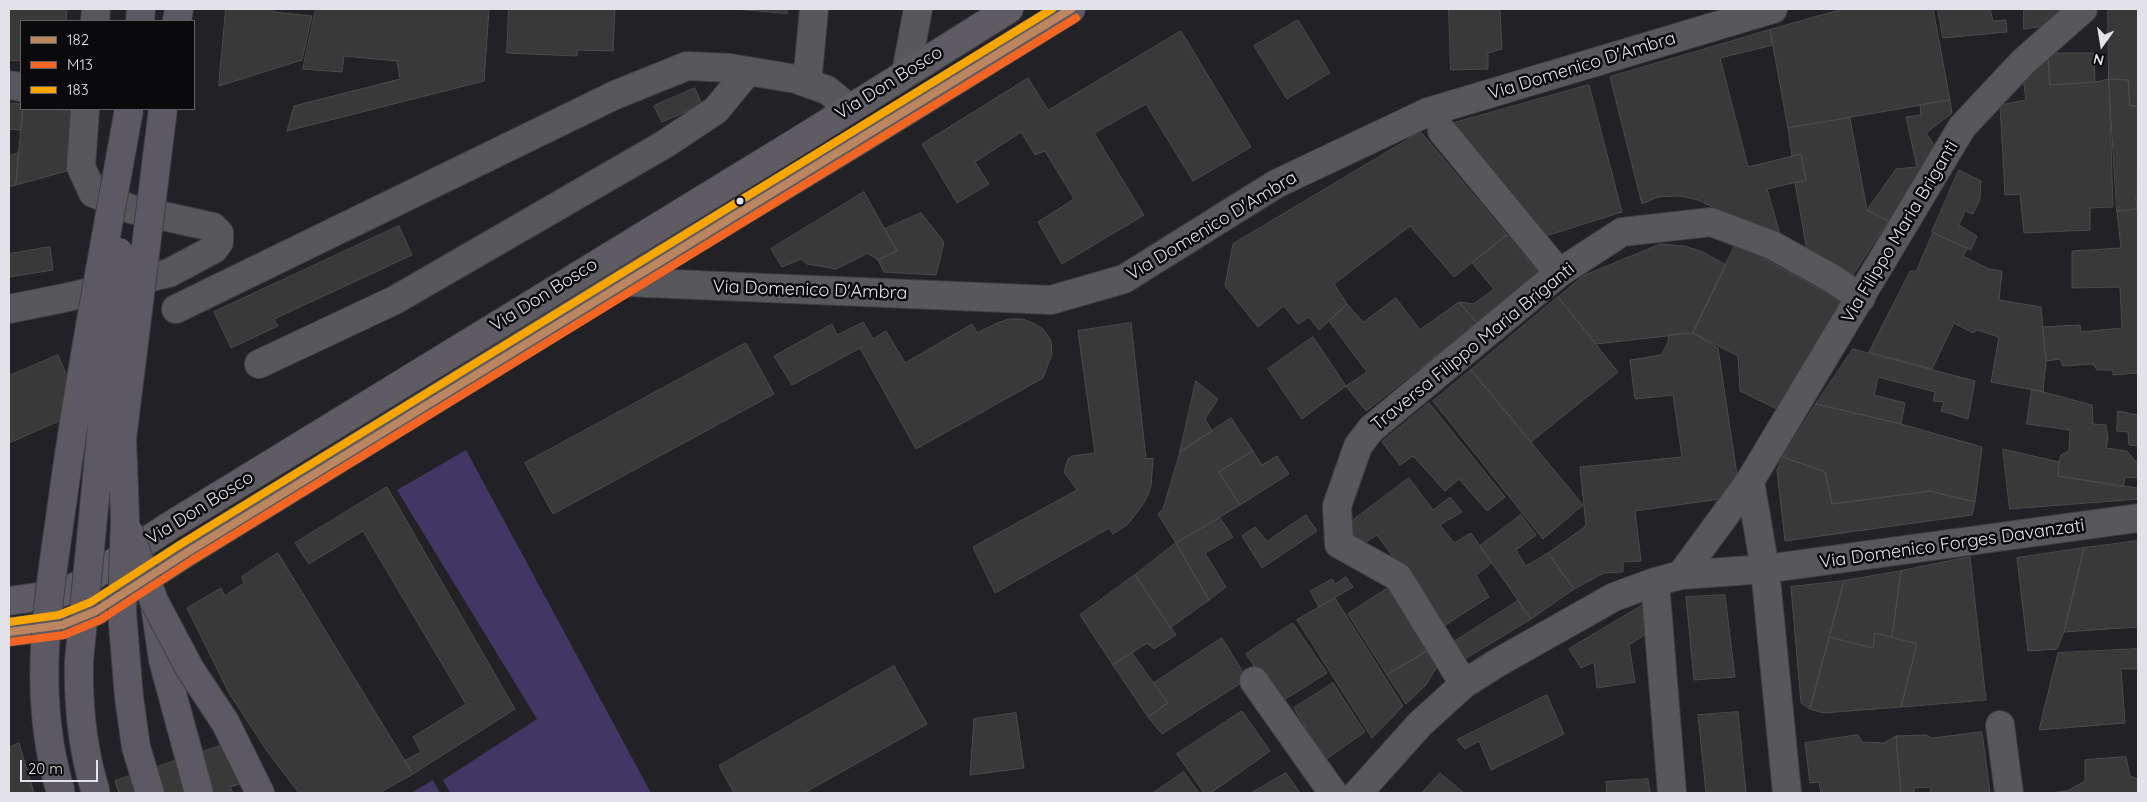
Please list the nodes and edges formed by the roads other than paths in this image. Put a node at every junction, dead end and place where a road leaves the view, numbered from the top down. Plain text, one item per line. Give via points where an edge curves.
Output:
1 (814, 9) edge
2 (918, 9) edge
3 (1009, 9) edge
4 (1071, 9) edge
5 (1774, 9) edge
6 (2083, 9) edge
7 (748, 70) junction
8 (906, 73) junction
9 (807, 83) junction
10 (849, 108) junction
11 (85, 110) edge
12 (131, 110) edge
13 (131, 110) edge
14 (163, 110) edge
15 (1442, 131) dead end
16 (866, 136) junction
17 (1559, 273) junction
18 (624, 282) junction
19 (1861, 298) junction
20 (176, 308) dead end
21 (9, 309) edge
22 (259, 364) dead end
23 (1750, 481) junction
24 (2138, 518) edge
25 (124, 519) junction
26 (1765, 569) junction
27 (1668, 579) junction
28 (9, 601) edge
29 (154, 602) junction
30 (9, 632) edge
31 (1254, 681) dead end
32 (1464, 684) junction
33 (2000, 725) dead end
34 (61, 793) edge
35 (96, 793) edge
36 (150, 793) edge
37 (199, 793) edge
38 (260, 793) edge
39 (1333, 793) edge
40 (1358, 793) edge
41 (1672, 793) edge
42 (1787, 793) edge
43 (2009, 793) edge

1 - 9 street
2 - 8 street
3 - 8 main road, Via Don Bosco
4 - 16 main road, Via Don Bosco
5 - 18 street, Via Domenico D'Ambra via 1428,112 1276,184 1124,279 1051,300
6 - 19 street, Via Filippo Maria Briganti via 2023,62 1962,128
7 - 9 street
7 - 20 street via 687,66 624,92
7 - 22 street via 716,110 665,144 395,300
8 - 10 main road, Via Don Bosco
9 - 10 street via 827,90
10 - 16 main road
10 - 28 main road, Via Don Bosco via 168,527 81,584 58,594
11 - 21 street via 81,167 93,193 131,209 214,227 219,232 219,242 214,249 168,273
12 - 34 highway, bridge via 82,370 46,622 44,708
13 - 35 highway, bridge via 79,661 79,713 88,768
14 - 25 highway, bridge via 122,439
15 - 17 street
16 - 18 main road, Via Don Bosco
17 - 19 street, Traversa Filippo Maria Briganti via 1622,232 1711,222 1772,245
17 - 32 street, Traversa Filippo Maria Briganti via 1371,429 1358,446 1337,506 1339,544 1398,577
18 - 30 main road, Via Don Bosco via 96,611 62,625
19 - 23 street, Via Filippo Maria Briganti
23 - 26 street
23 - 27 street, Via Filippo Maria Briganti
24 - 26 street, Via Domenico Forges Davanzati
25 - 29 highway, bridge
25 - 36 highway, bridge via 122,612 129,697 136,746
26 - 27 street
26 - 42 street
27 - 32 street via 1614,597
27 - 41 street
29 - 37 highway via 163,660
29 - 38 highway, bridge via 190,670 225,722
31 - 39 street
32 - 40 street via 1420,724
33 - 43 street

